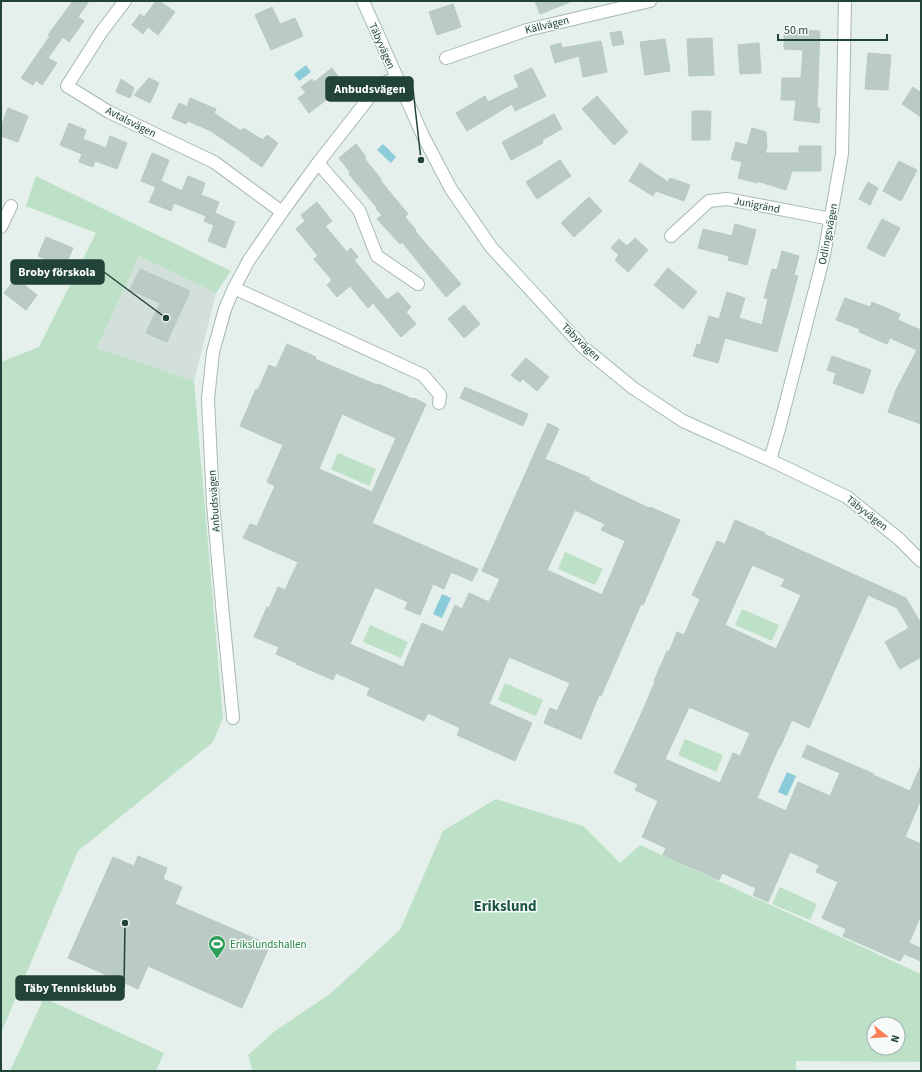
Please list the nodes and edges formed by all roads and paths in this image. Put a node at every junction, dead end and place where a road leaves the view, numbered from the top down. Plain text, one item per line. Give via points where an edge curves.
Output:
1 (125, 1) edge
2 (363, 1) edge
3 (650, 1) edge
4 (845, 1) edge
5 (446, 58) dead end
6 (396, 78) junction
7 (318, 163) junction
8 (11, 206) dead end
9 (282, 212) junction
10 (831, 219) junction
11 (1, 227) edge
12 (672, 236) dead end
13 (418, 284) dead end
14 (234, 288) junction
15 (439, 403) dead end
16 (770, 460) junction
17 (921, 561) edge
18 (233, 718) dead end

1 - 9 street, Avtalsvägen via 102,31 67,86 109,112 214,162
2 - 6 street, Täbyvägen
3 - 5 street, Källvägen via 527,30
4 - 10 street, Odlingsvägen via 842,154
6 - 7 street, Anbudsvägen via 379,85
6 - 16 street, Täbyvägen via 451,189 491,247 584,347 633,388 683,421
7 - 9 street, Anbudsvägen
7 - 13 street via 359,210 377,256
8 - 11 street
9 - 14 street, Anbudsvägen via 249,260
10 - 12 street, Junigränd via 727,199 709,201
10 - 16 street, Odlingsvägen via 822,263
14 - 15 street via 423,376 440,395
14 - 18 street, Anbudsvägen via 225,309 213,352 208,398 213,504
16 - 17 street, Täbyvägen via 847,497 899,539

